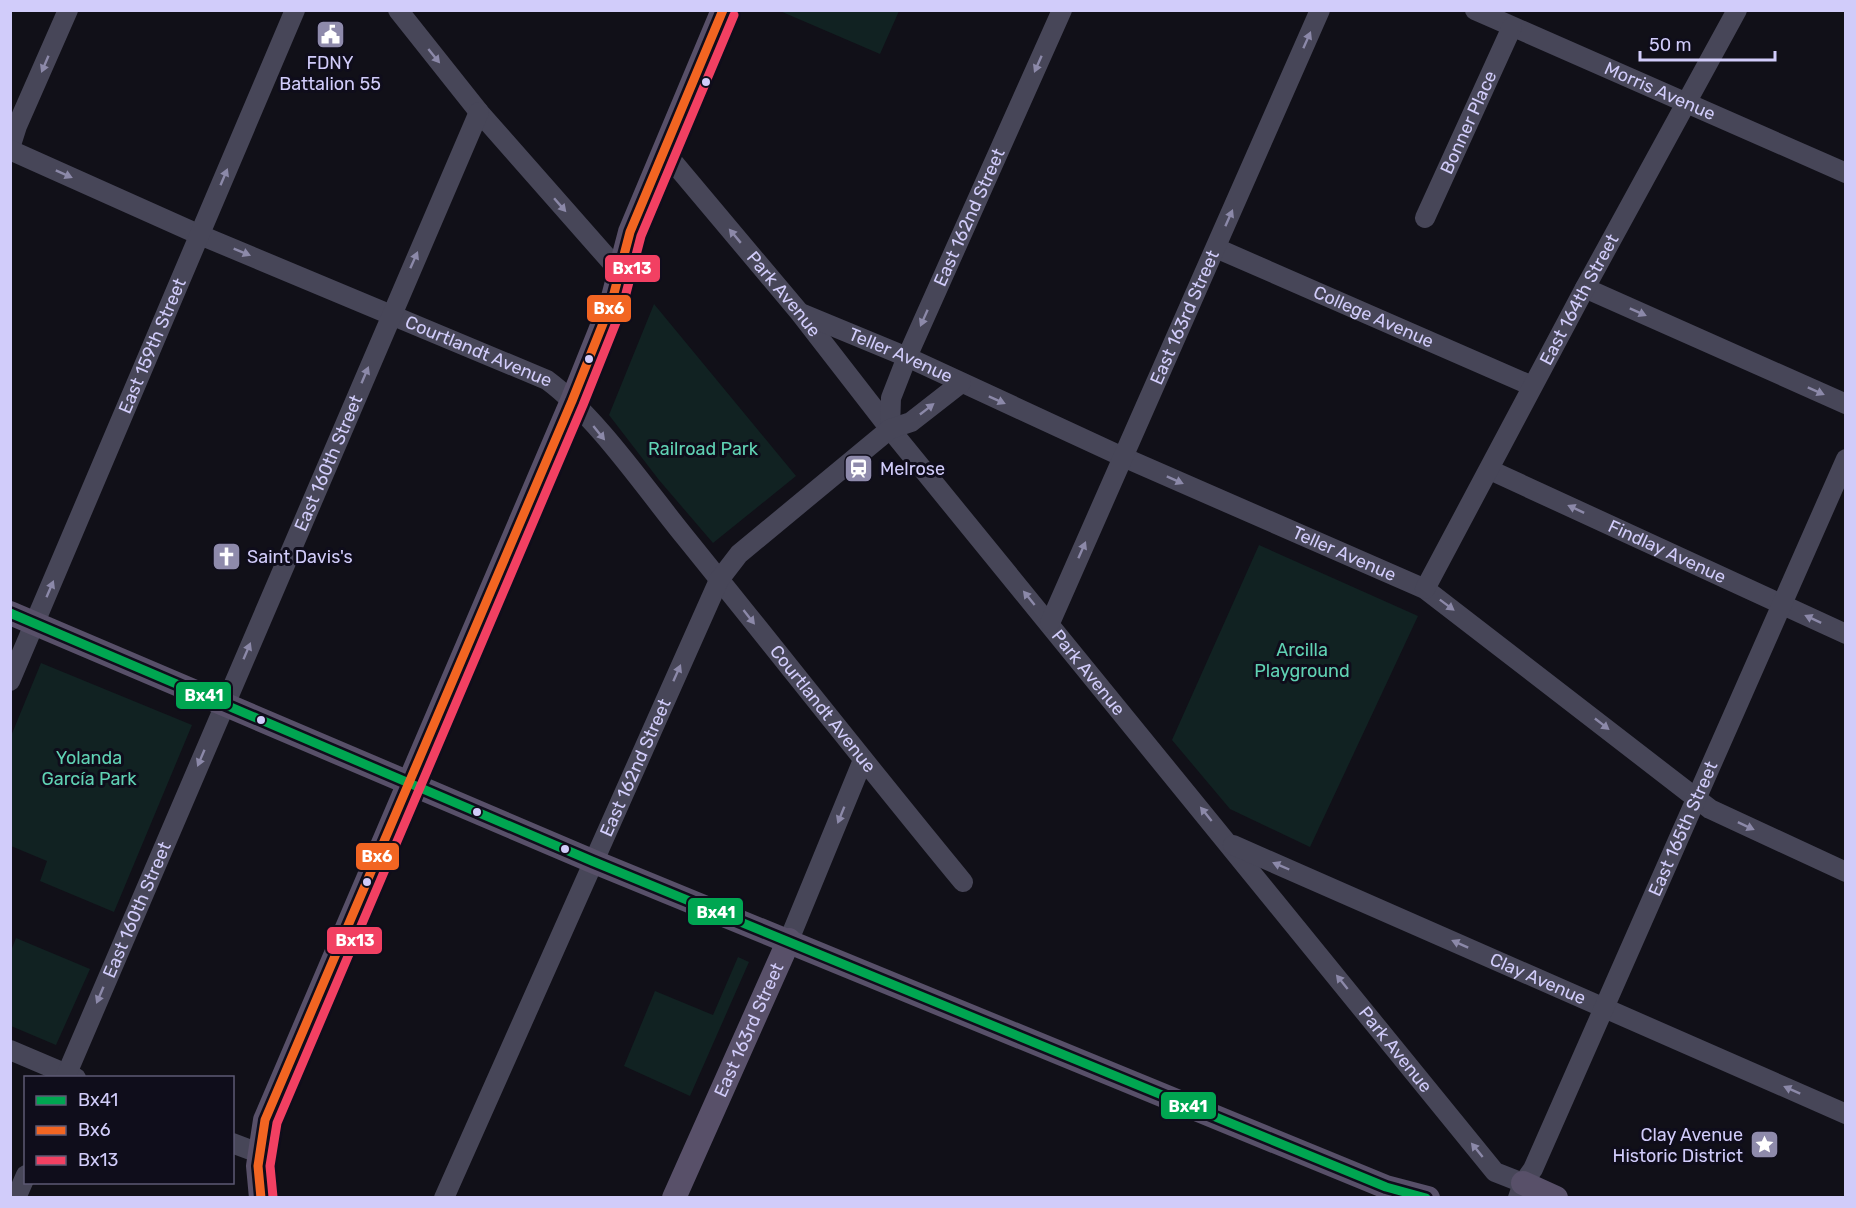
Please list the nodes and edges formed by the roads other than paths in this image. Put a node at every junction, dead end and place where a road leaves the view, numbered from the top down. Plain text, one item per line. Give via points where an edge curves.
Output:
1 (68, 10) edge
2 (295, 10) edge
3 (398, 10) edge
4 (723, 10) edge
5 (1062, 10) edge
6 (1320, 10) edge
7 (1475, 10) edge
8 (1737, 10) edge
9 (1512, 27) junction
10 (1685, 103) junction
11 (479, 112) junction
12 (10, 149) edge
13 (663, 150) junction
14 (1845, 173) edge
15 (1425, 218) dead end
16 (200, 235) junction
17 (1216, 248) junction
18 (620, 272) junction
19 (1585, 288) junction
20 (800, 313) junction
21 (391, 314) junction
22 (907, 357) junction
23 (961, 383) junction
24 (1532, 386) junction
25 (572, 401) junction
26 (1845, 404) edge
27 (890, 429) junction
28 (1123, 457) junction
29 (1845, 459) edge
30 (1490, 470) junction
31 (719, 580) junction
32 (1425, 589) junction
33 (1781, 604) junction
34 (10, 613) edge
35 (1050, 623) junction
36 (35, 624) junction
37 (1845, 634) edge
38 (10, 681) edge
39 (224, 704) junction
40 (863, 760) junction
41 (410, 781) junction
42 (1696, 797) junction
43 (1230, 844) junction
44 (592, 861) junction
45 (1845, 872) edge
46 (963, 882) dead end
47 (789, 940) junction
48 (1604, 1007) junction
49 (10, 1050) edge
50 (69, 1076) edge
51 (1845, 1114) edge
52 (234, 1144) edge
53 (258, 1153) junction
54 (24, 1179) edge
55 (1521, 1190) edge
56 (1395, 1194) edge
57 (16, 1197) edge
58 (261, 1197) edge
59 (444, 1197) edge
60 (674, 1197) edge
61 (1428, 1197) edge
62 (1556, 1197) edge

1 -> 12 street
16 -> 2 street, East 159th Street
3 -> 11 street
4 - 13 main road
5 -> 22 street, East 162nd Street
17 -> 6 street, East 163rd Street
7 - 9 street, Morris Avenue
8 - 10 street, East 164th Street
9 - 10 street, Morris Avenue
9 - 15 street, Bonner Place
10 - 14 street, Morris Avenue
10 - 19 street, East 164th Street
11 -> 18 street
21 -> 11 street, East 160th Street
12 -> 16 street, Courtlandt Avenue
13 - 18 main road via 630,232
20 -> 13 street, Park Avenue
16 -> 21 street, Courtlandt Avenue
36 -> 16 street, East 159th Street
17 - 24 street, College Avenue
17 - 28 street, East 163rd Street
18 - 25 main road
19 - 24 street, East 164th Street
19 -> 26 street
20 - 22 street, Teller Avenue
20 - 27 street, Park Avenue
21 - 25 street, Courtlandt Avenue via 547,380
39 -> 21 street, East 160th Street
22 - 23 street, Teller Avenue
22 - 27 street, East 162nd Street via 891,398
27 -> 23 street, East 162nd Street via 910,422
23 -> 28 street, Teller Avenue
24 - 30 street, East 164th Street
25 -> 31 street, Courtlandt Avenue
25 - 41 main road
27 - 31 street, East 162nd Street via 739,554
35 -> 27 street, Park Avenue
28 -> 32 street, Teller Avenue
35 -> 28 street, East 163rd Street
29 - 33 street, East 165th Street
30 - 32 street, East 164th Street
33 -> 30 street, Findlay Avenue
31 -> 40 street, Courtlandt Avenue
44 -> 31 street, East 162nd Street
32 -> 42 street, Teller Avenue
37 -> 33 street, Findlay Avenue
33 - 42 street, East 165th Street
34 - 36 main road
43 -> 35 street, Park Avenue
36 - 38 street, East 159th Street
36 - 39 main road
39 - 41 main road
39 -> 50 street, East 160th Street
40 - 46 street, Courtlandt Avenue
40 -> 47 street, East 163rd Street
41 - 44 main road
41 - 53 main road via 265,1120
42 -> 45 street, Teller Avenue via 1710,809
42 - 48 street, East 165th Street
48 -> 43 street, Clay Avenue
55 -> 43 street, Park Avenue via 1495,1172
44 - 47 main road
44 - 59 street, East 162nd Street
47 - 56 main road
47 - 60 main road, East 163rd Street
51 -> 48 street, Clay Avenue
48 - 55 street, East 165th Street
49 - 50 street
52 - 53 street
53 - 58 main road
54 - 57 street
55 - 62 main road
56 - 61 main road

